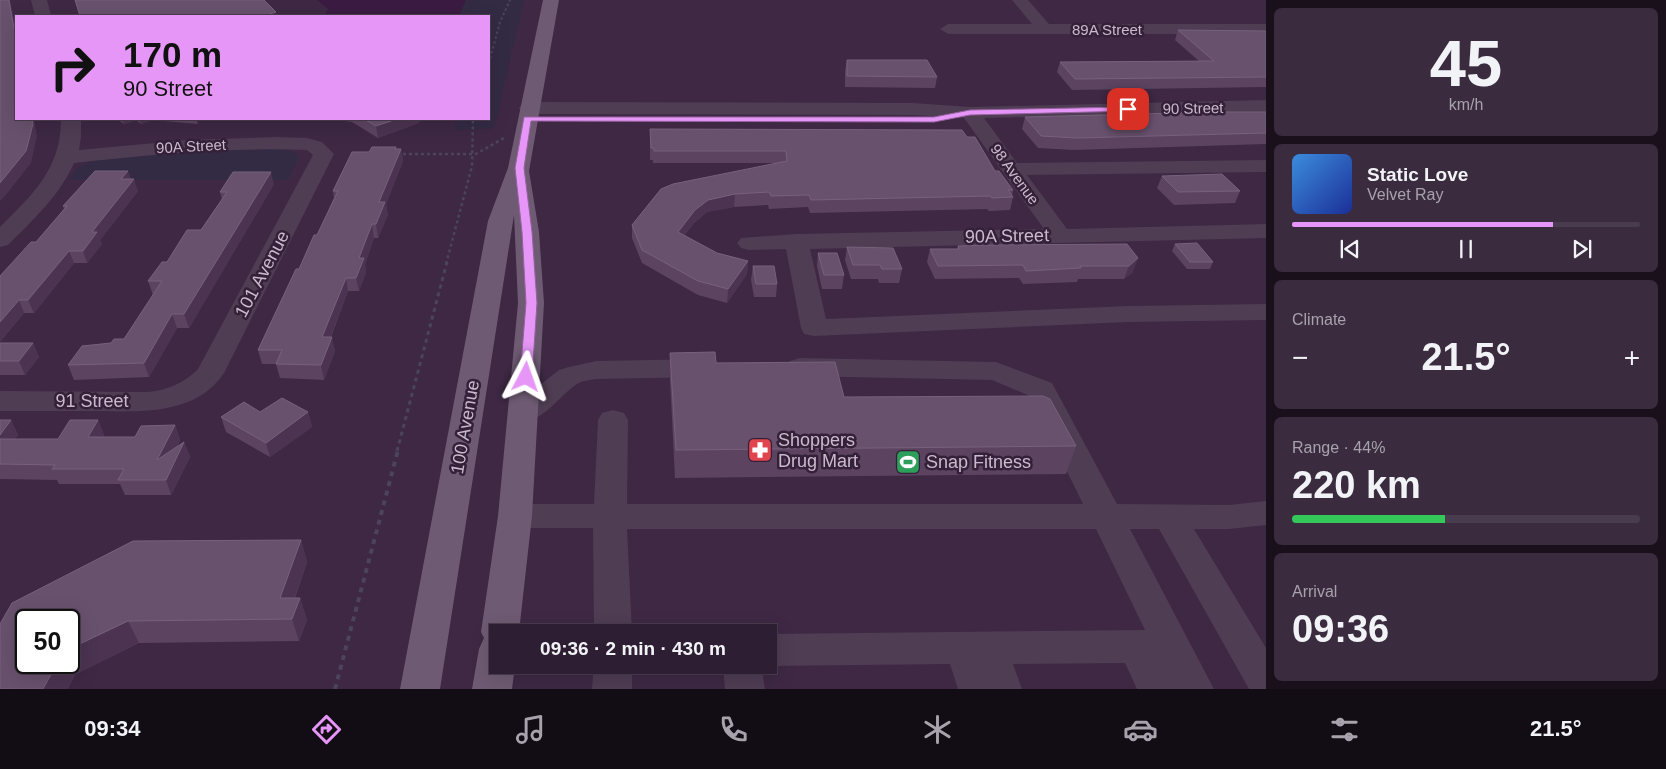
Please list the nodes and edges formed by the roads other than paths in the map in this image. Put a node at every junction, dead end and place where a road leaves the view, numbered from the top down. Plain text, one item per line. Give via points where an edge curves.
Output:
1 (39, 0) edge
2 (551, 0) edge
3 (1020, 0) edge
4 (43, 15) edge
5 (948, 29) dead end
6 (1045, 29) junction
7 (1266, 29) edge
8 (1266, 106) edge
9 (970, 113) junction
10 (661, 114) junction
11 (915, 114) junction
12 (71, 120) edge
13 (527, 121) junction
14 (315, 146) joint
15 (67, 157) junction
16 (1266, 166) edge
17 (519, 168) junction
18 (1011, 169) junction
19 (1265, 232) edge
20 (1060, 235) junction
21 (0, 240) edge
22 (796, 241) junction
23 (749, 243) dead end
24 (1266, 312) edge
25 (735, 367) edge
26 (775, 367) edge
27 (183, 394) joint
28 (0, 401) edge
29 (523, 414) junction
30 (613, 420) dead end
31 (1266, 513) edge
32 (515, 516) junction
33 (610, 516) junction
34 (1107, 516) junction
35 (1169, 517) junction
36 (501, 624) edge
37 (613, 624) edge
38 (1154, 646) junction
39 (976, 648) junction
40 (777, 650) edge
41 (494, 674) edge
42 (613, 674) edge
43 (743, 674) edge
44 (1266, 683) edge
45 (420, 689) edge
46 (492, 689) edge
47 (612, 689) edge
48 (745, 689) edge
49 (978, 689) edge
50 (1002, 689) edge
51 (1157, 689) edge
52 (1194, 689) edge

1 - 4 street
2 - 13 main road, 100 Avenue
3 - 6 street
5 - 6 street, 89A Street
6 - 7 street, 89A Street
8 - 9 street, 90 Street
9 - 11 street, 90 Street via 934,120
9 - 18 street, 98 Avenue
10 - 11 street via 663,104 669,102 728,101 898,102
10 - 11 street via 668,125 679,127 896,128 910,127
10 - 13 street
12 - 15 street via 72,144
13 - 17 main road, 100 Avenue
14 - 15 street, 90A Street via 200,144
14 - 27 street, 101 Avenue via 324,154 321,164 210,373 201,384
15 - 21 street via 49,187
16 - 18 street
17 - 29 main road, 100 Avenue via 532,303
17 - 45 main road, 100 Avenue via 500,221
18 - 20 street, 98 Avenue
19 - 20 street, 90A Street
20 - 22 street, 90A Street
22 - 23 street, 90A Street
22 - 24 street via 814,328 1128,314
25 - 29 street via 596,370 568,376
26 - 34 street via 996,371 1042,390
27 - 28 street, 91 Street via 148,402
29 - 32 main road, 100 Avenue
30 - 33 street
31 - 35 street
32 - 33 street
32 - 36 main road, 100 Avenue
33 - 34 street
33 - 37 street
34 - 35 street
34 - 38 street
35 - 44 street
38 - 39 street
38 - 51 street
38 - 52 street
39 - 40 street
39 - 49 street
39 - 50 street
41 - 46 main road
42 - 47 street
43 - 48 street

